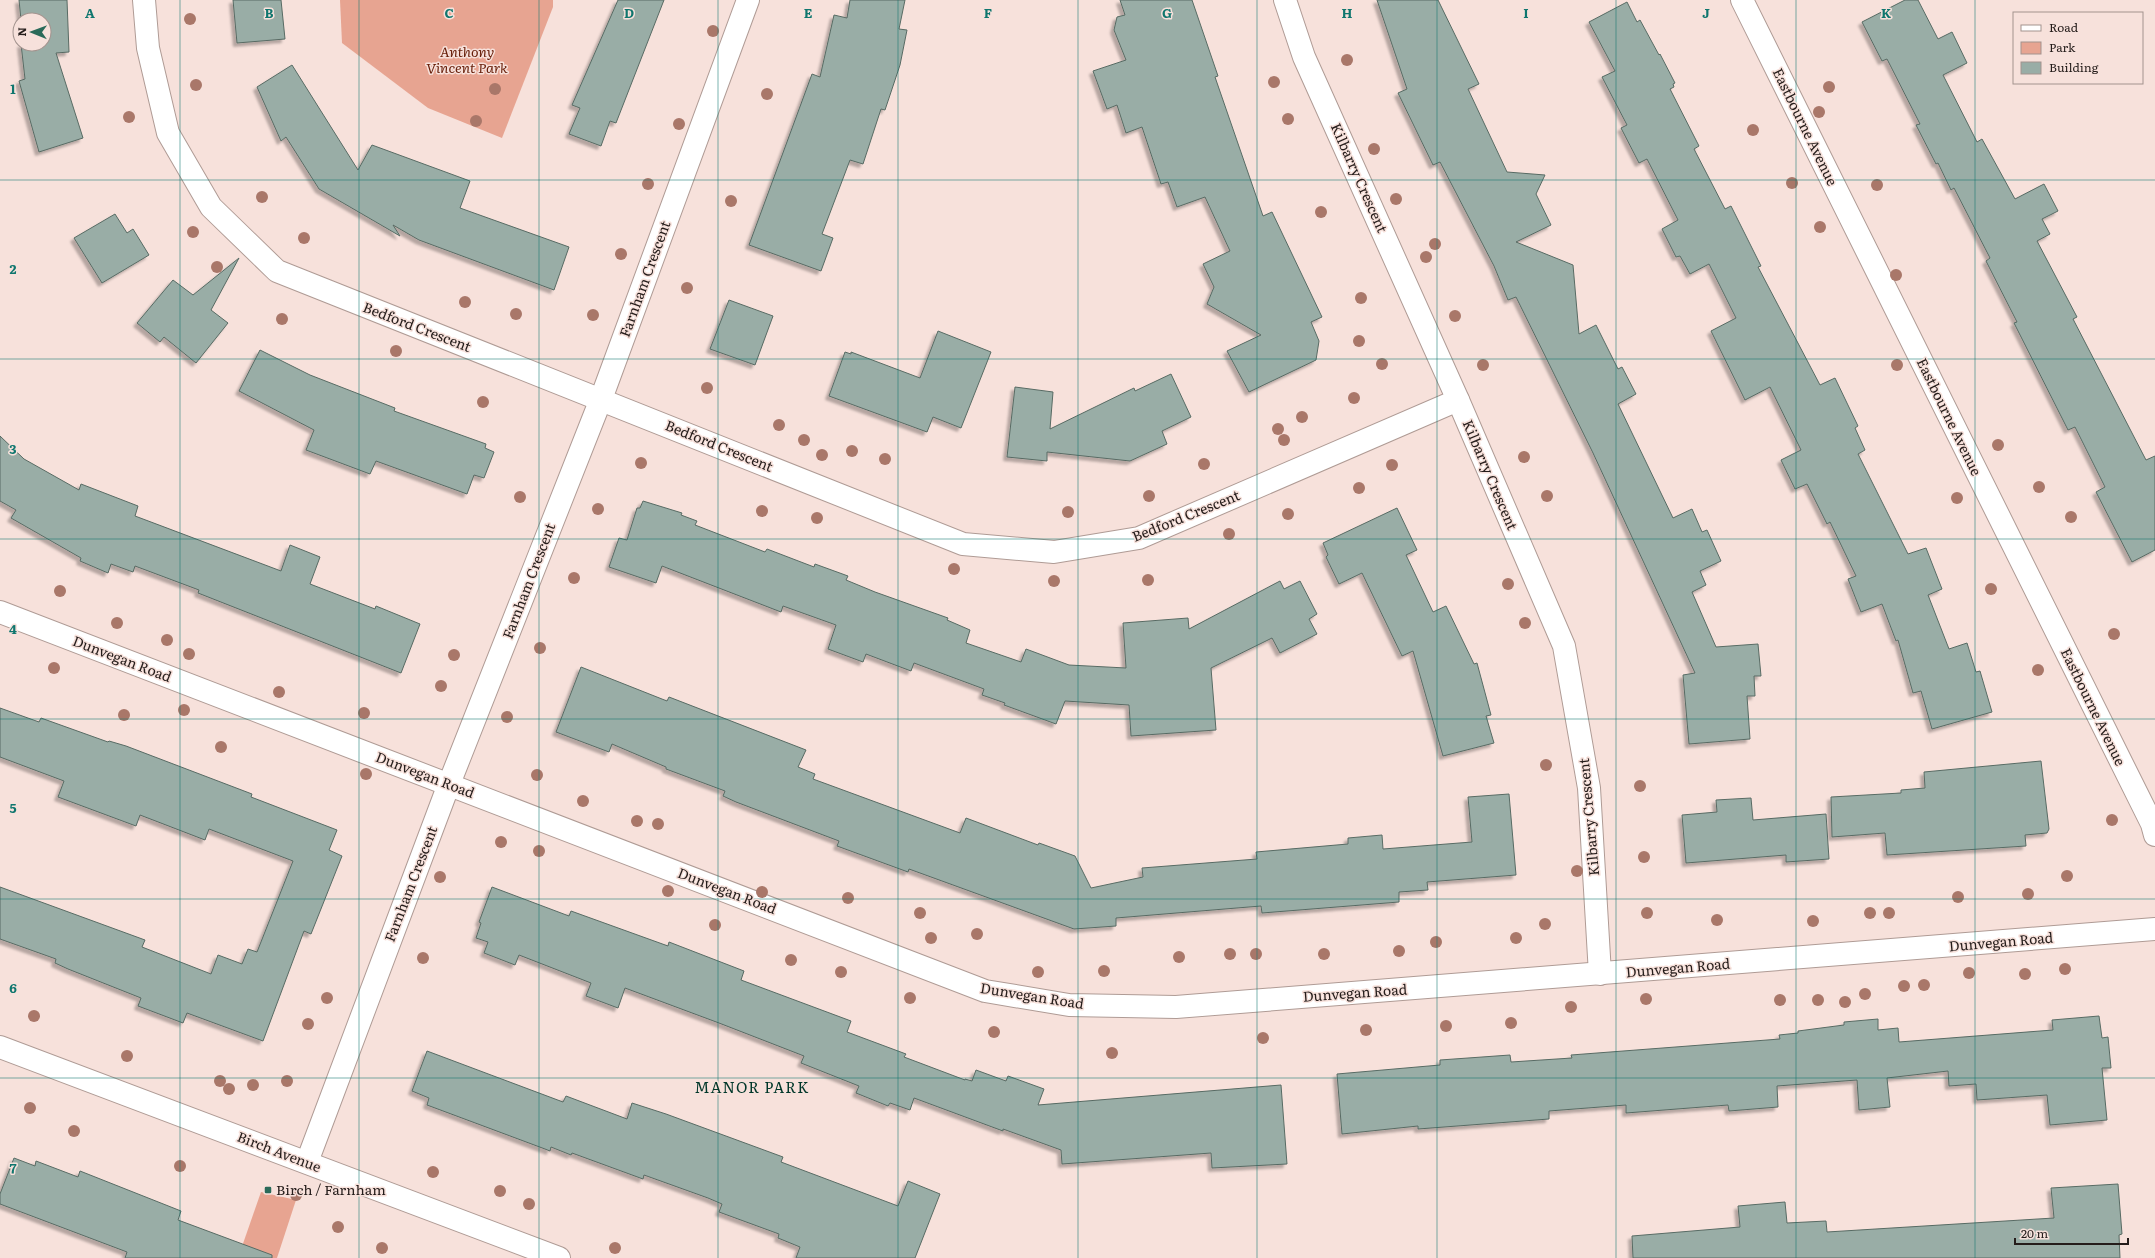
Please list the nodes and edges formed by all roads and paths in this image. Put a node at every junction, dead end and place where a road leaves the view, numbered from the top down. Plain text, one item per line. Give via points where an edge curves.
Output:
1 (144, 0) edge
2 (748, 0) edge
3 (1285, 0) edge
4 (1742, 0) edge
5 (600, 399) junction
6 (1458, 400) junction
7 (0, 612) edge
8 (449, 784) junction
9 (2155, 836) edge
10 (2155, 929) edge
11 (1600, 974) junction
12 (0, 1047) edge
13 (307, 1162) junction
14 (559, 1258) edge

1 - 5 street, Bedford Crescent via 148,48 168,133 211,207 277,272
2 - 5 street, Farnham Crescent
3 - 6 street, Kilbarry Crescent via 1304,57
4 - 9 street, Eastbourne Avenue via 2152,824
5 - 6 street, Bedford Crescent via 964,544 1054,552 1138,538
5 - 8 street, Farnham Crescent
6 - 11 street, Kilbarry Crescent via 1564,646 1589,788
7 - 8 street, Dunvegan Road
8 - 11 street, Dunvegan Road via 984,991 1069,1004 1176,1007
8 - 13 street, Farnham Crescent
10 - 11 street, Dunvegan Road
12 - 13 street, Birch Avenue
13 - 14 street, Birch Avenue

